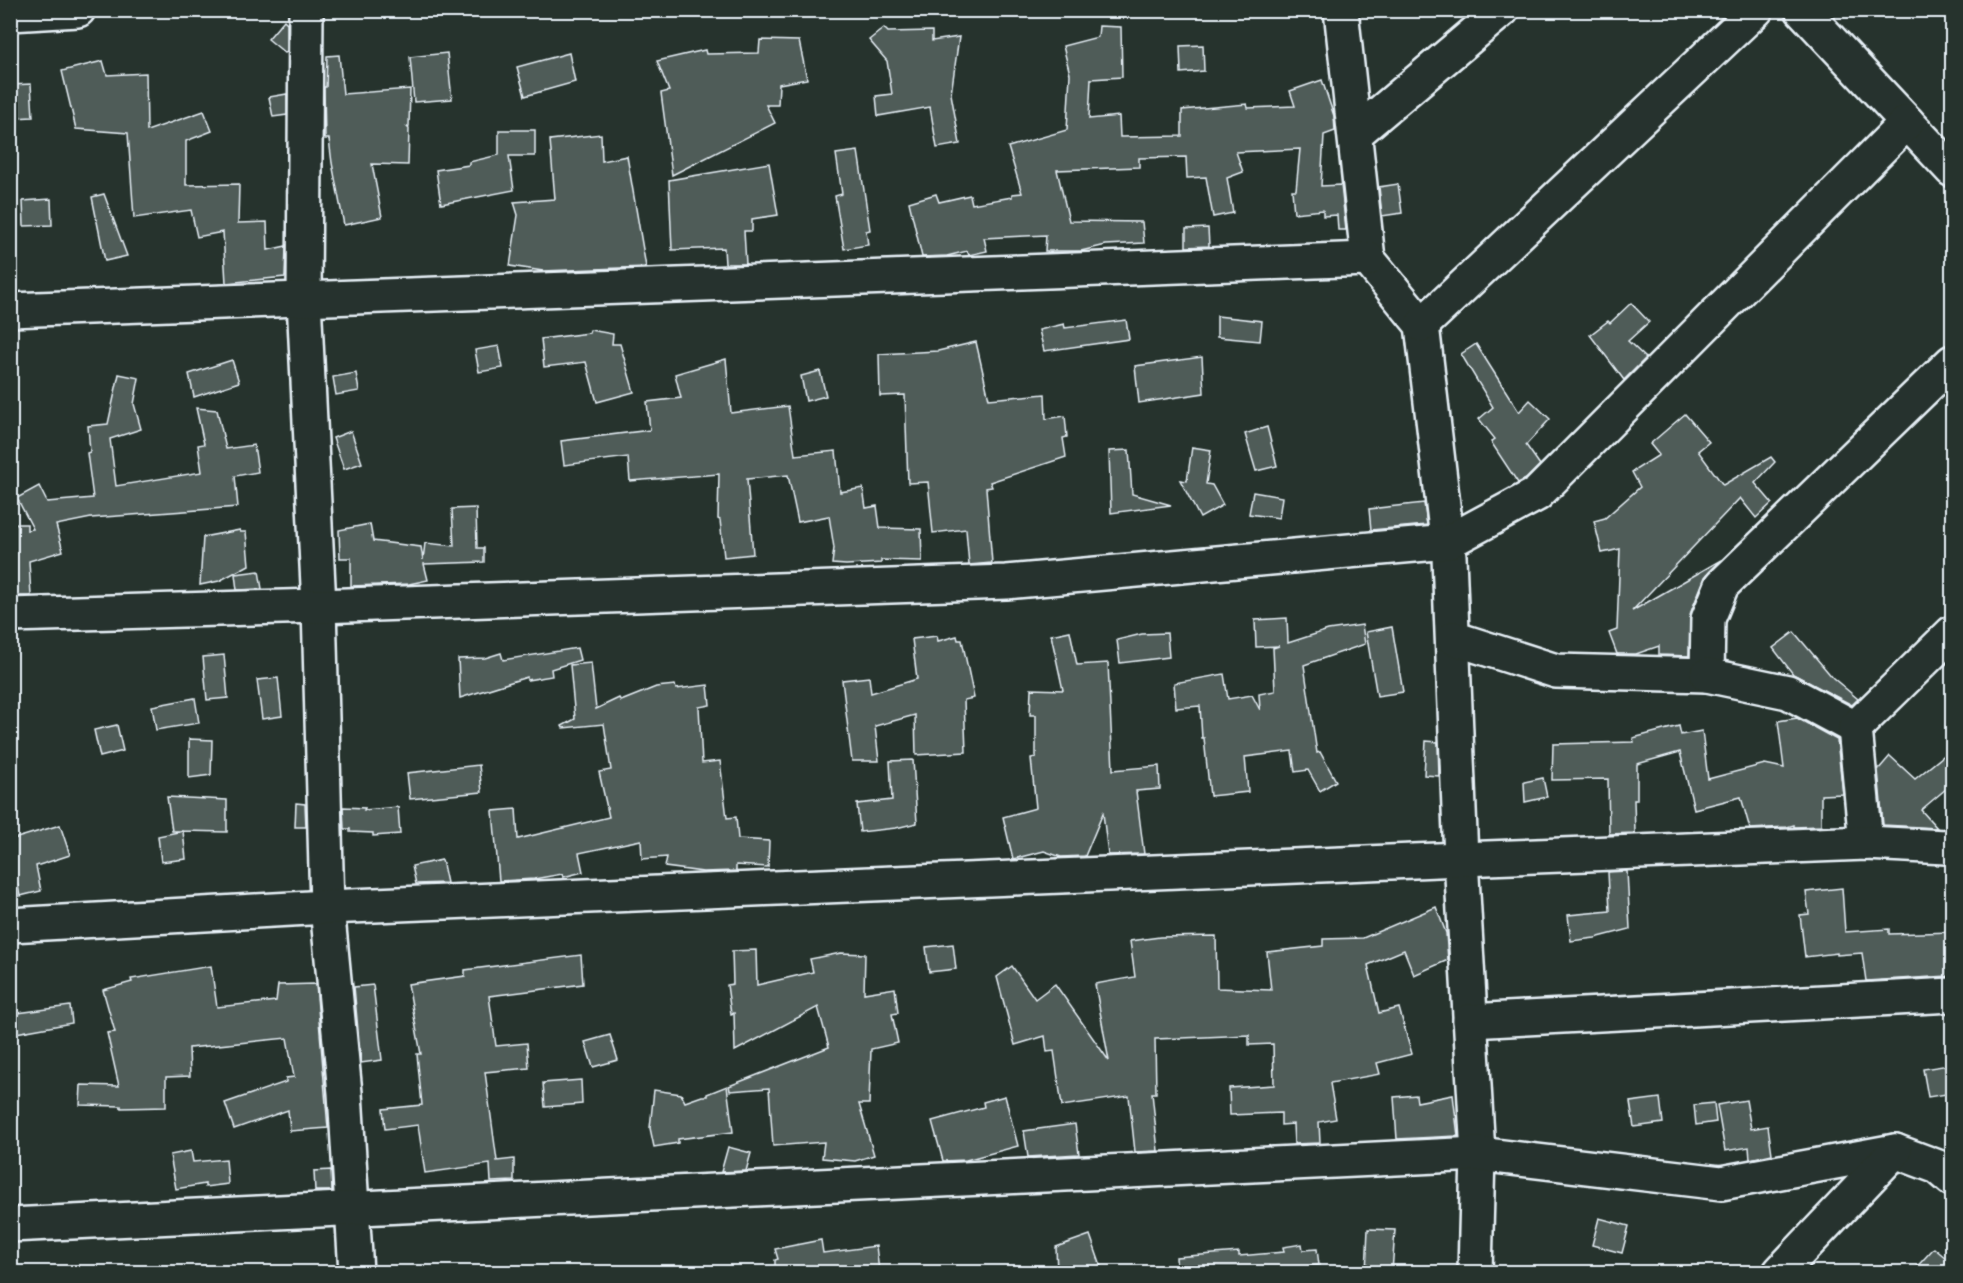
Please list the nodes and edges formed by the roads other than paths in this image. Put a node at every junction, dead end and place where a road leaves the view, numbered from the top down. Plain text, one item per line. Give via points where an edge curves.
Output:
1 (78, 10) edge
2 (306, 10) edge
3 (1341, 10) edge
4 (1502, 10) edge
5 (1756, 10) edge
6 (1802, 10) edge
7 (10, 14) edge
8 (1907, 122) junction
9 (1355, 135) junction
10 (1953, 170) edge
11 (1368, 259) junction
12 (304, 299) junction
13 (10, 310) edge
14 (1422, 325) junction
15 (1953, 362) edge
16 (1448, 542) junction
17 (319, 606) junction
18 (10, 615) edge
19 (1953, 633) edge
20 (1453, 638) junction
21 (1707, 675) junction
22 (1855, 728) junction
23 (1866, 843) junction
24 (1953, 844) edge
25 (1461, 860) junction
26 (327, 907) junction
27 (10, 925) edge
28 (1953, 995) edge
29 (1470, 1020) junction
30 (1894, 1150) junction
31 (1478, 1154) junction
32 (1953, 1179) edge
33 (351, 1209) junction
34 (10, 1226) edge
35 (356, 1272) edge
36 (1475, 1272) edge
37 (1780, 1272) edge

1 - 7 street
2 - 12 street
3 - 9 street
4 - 9 street
5 - 14 street
6 - 8 street
8 - 10 street
8 - 16 street via 1537,494
9 - 11 street
11 - 12 street
11 - 14 street
12 - 13 street
12 - 17 street
14 - 16 street
15 - 21 street via 1722,585 1708,619
16 - 17 street via 1006,582
16 - 20 street
17 - 18 street
17 - 26 street
19 - 22 street
20 - 21 street via 1556,671
20 - 25 street
21 - 22 street via 1788,692
22 - 23 street
23 - 24 street via 1946,847
23 - 25 street
25 - 26 street
25 - 29 street
26 - 27 street
26 - 33 street via 345,1093
28 - 29 street
29 - 31 street
30 - 31 street via 1721,1183
30 - 32 street via 1938,1167
30 - 37 street
31 - 33 street
31 - 36 street
33 - 34 street
33 - 35 street

